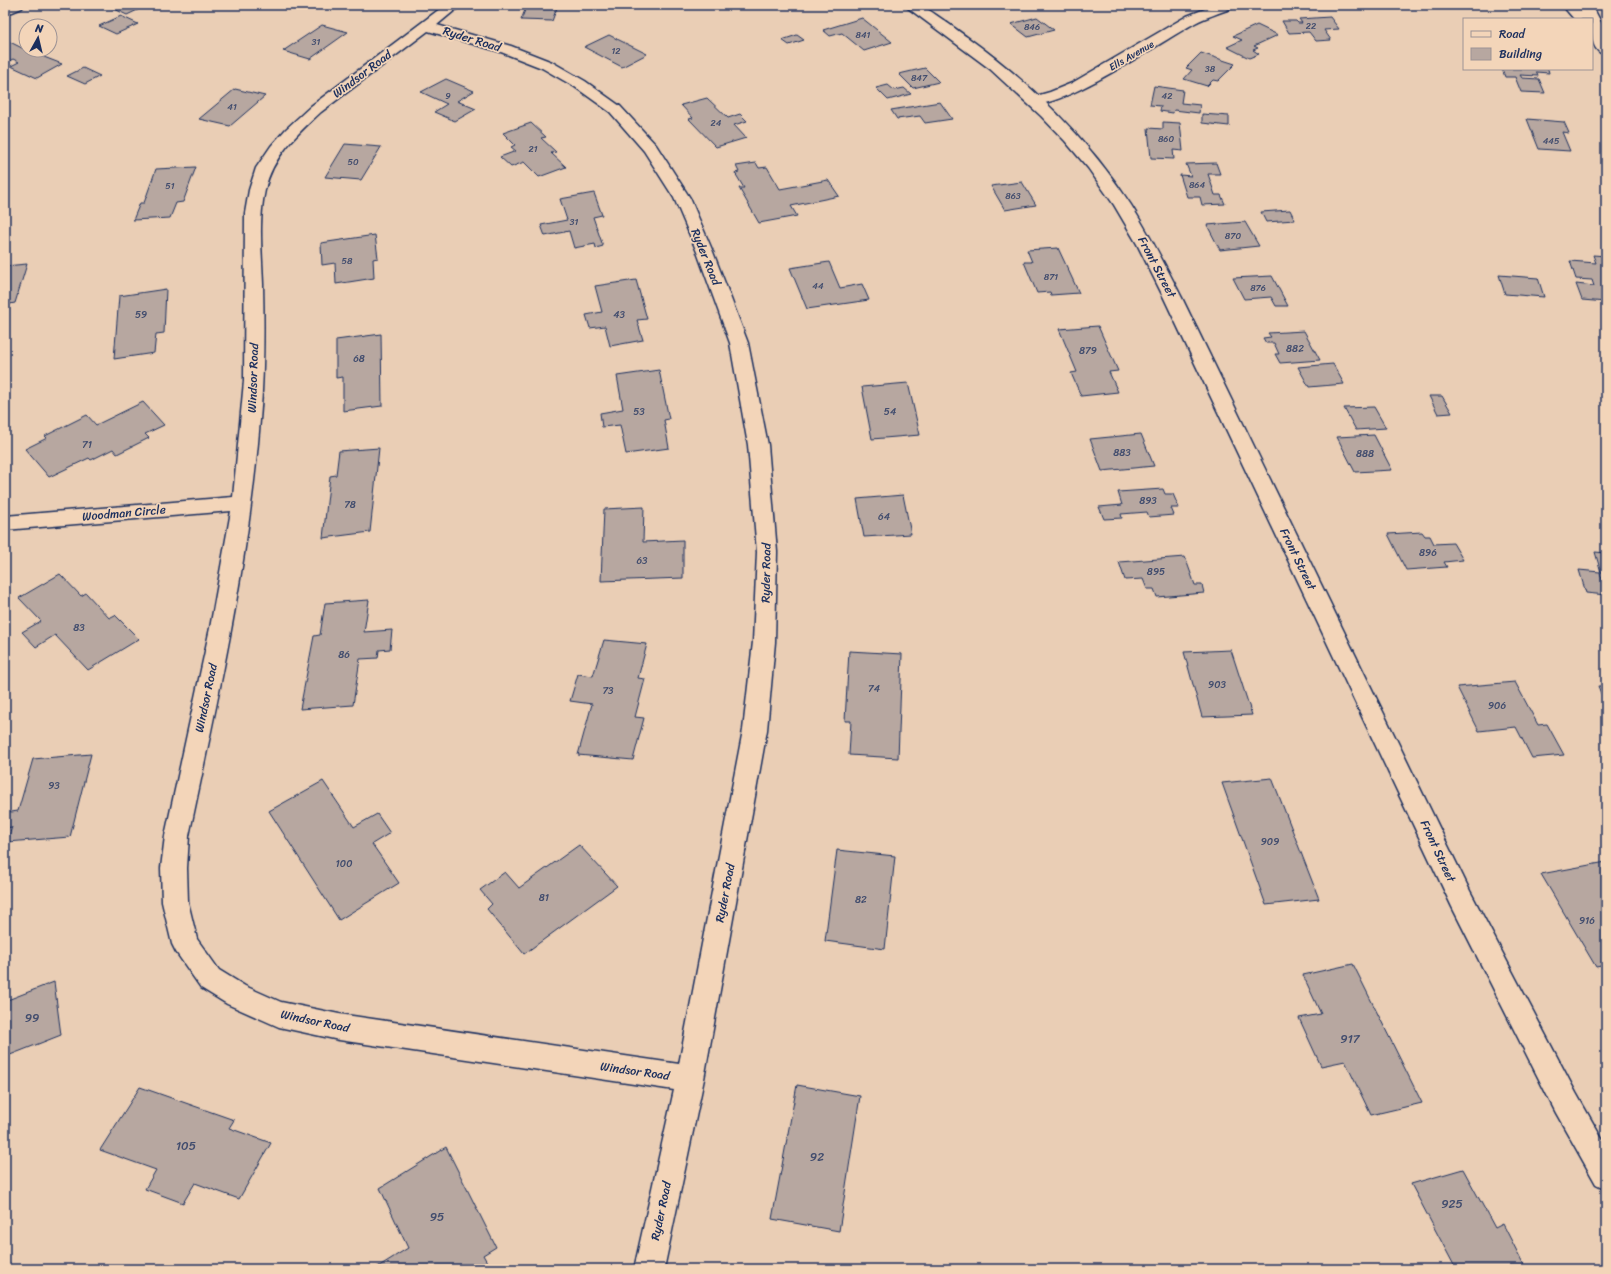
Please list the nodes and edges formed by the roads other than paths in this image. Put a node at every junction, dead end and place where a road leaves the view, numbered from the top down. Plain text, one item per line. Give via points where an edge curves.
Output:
1 (17, 5) edge
2 (454, 5) edge
3 (911, 5) edge
4 (1227, 5) edge
5 (1570, 5) edge
6 (1585, 5) edge
7 (5, 11) edge
8 (1580, 18) edge
9 (1592, 18) edge
10 (1593, 21) edge
11 (426, 26) junction
12 (1593, 34) edge
13 (1606, 46) edge
14 (1606, 51) edge
15 (1034, 101) junction
16 (242, 503) junction
17 (5, 523) edge
18 (690, 1079) junction
19 (1606, 1174) edge
20 (649, 1269) edge

1 - 7 main road
2 - 11 main road, Windsor Road
3 - 15 main road, Front Street via 991,62
4 - 15 main road, Ells Avenue via 1192,19 1077,86
5 - 8 main road
6 - 9 main road
10 - 13 main road
11 - 16 main road, Windsor Road via 298,125 277,147 259,180 253,213 255,350
11 - 18 main road, Ryder Road via 506,49 547,65 615,109 650,148 682,198 739,343 758,445 767,552 764,642 755,730
12 - 14 main road
15 - 19 main road, Front Street via 1100,173 1142,237 1464,906 1562,1096
16 - 17 main road, Woodman Circle
16 - 18 main road, Windsor Road via 222,626 177,836 174,868 175,902 185,944 210,979 236,995 279,1014 339,1027
18 - 20 main road, Ryder Road

